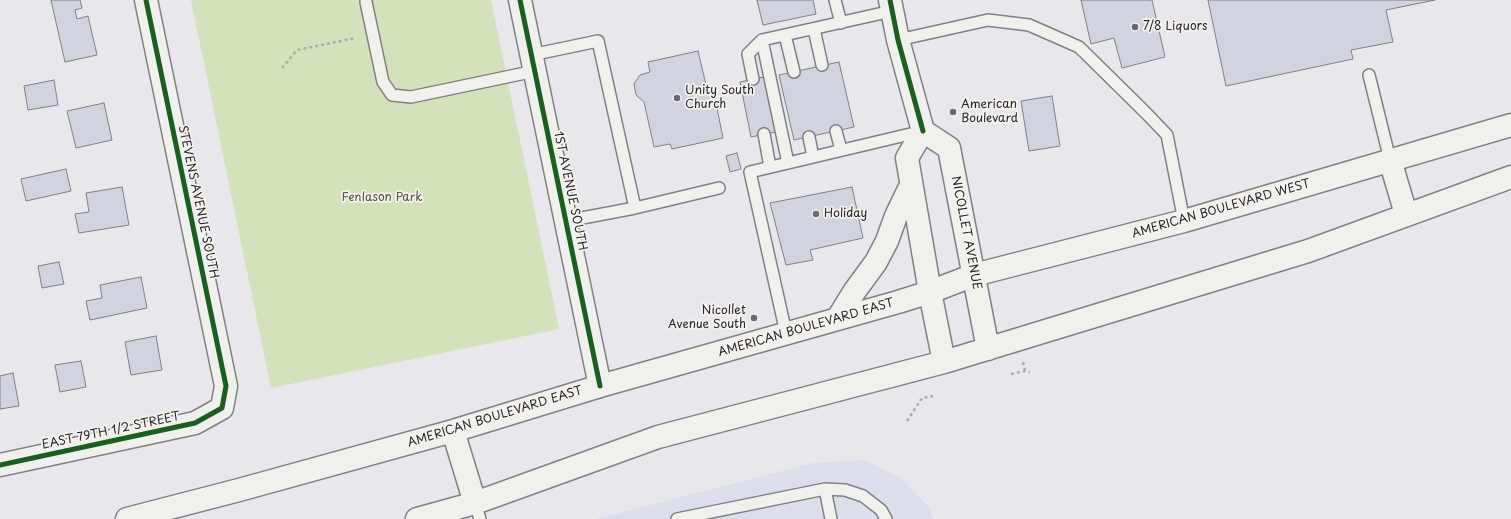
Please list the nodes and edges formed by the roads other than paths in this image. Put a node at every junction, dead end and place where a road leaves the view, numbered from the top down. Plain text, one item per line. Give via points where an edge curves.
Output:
1 (146, 0) edge
2 (520, 0) edge
3 (835, 0) edge
4 (366, 2) dead end
5 (891, 6) edge
6 (841, 23) junction
7 (814, 29) junction
8 (785, 35) junction
9 (762, 40) junction
10 (898, 40) junction
11 (533, 63) junction
12 (822, 65) dead end
13 (794, 72) dead end
14 (1369, 75) dead end
15 (753, 79) dead end
16 (1511, 125) edge
17 (836, 131) dead end
18 (923, 131) junction
19 (764, 134) dead end
20 (809, 137) dead end
21 (841, 150) junction
22 (813, 157) junction
23 (1390, 160) junction
24 (788, 163) junction
25 (770, 166) junction
26 (1511, 177) edge
27 (912, 185) junction
28 (719, 188) dead end
29 (635, 208) junction
30 (1406, 214) junction
31 (566, 221) junction
32 (1184, 221) junction
33 (974, 275) junction
34 (930, 292) junction
35 (838, 318) junction
36 (786, 334) junction
37 (988, 348) junction
38 (944, 362) junction
39 (600, 386) junction
40 (222, 408) joint
41 (453, 430) junction
42 (0, 465) edge
43 (825, 489) junction
44 (478, 511) edge
45 (127, 519) edge
46 (417, 519) edge
47 (677, 519) edge
48 (831, 519) edge
49 (886, 519) edge

1 - 40 main road, STEVENS AVENUE SOUTH via 226,386
2 - 11 main road, 1ST AVENUE SOUTH
3 - 6 lane
4 - 11 lane via 383,82 392,95 411,97
5 - 6 lane
5 - 10 main road
6 - 7 lane
7 - 8 lane
7 - 12 lane
8 - 9 lane
8 - 13 lane
9 - 15 lane via 748,54
9 - 24 lane
10 - 18 main road
10 - 32 lane via 988,20 1029,25 1079,47 1167,135
11 - 29 lane via 598,41
11 - 31 main road, 1ST AVENUE SOUTH
14 - 23 lane
16 - 23 main road, AMERICAN BOULEVARD WEST
17 - 21 lane
18 - 21 lane
18 - 27 main road via 907,158
18 - 33 main road, NICOLLET AVENUE via 949,148
19 - 25 lane
20 - 22 lane
21 - 22 lane
22 - 24 lane
23 - 30 main road
23 - 32 main road, AMERICAN BOULEVARD WEST
24 - 25 lane
25 - 36 lane via 750,172
26 - 30 main road
27 - 34 main road
27 - 35 main road via 876,262
28 - 29 lane
29 - 31 lane
30 - 37 main road via 1308,251
31 - 39 main road, 1ST AVENUE SOUTH
32 - 33 main road, AMERICAN BOULEVARD WEST
33 - 34 main road, AMERICAN BOULEVARD WEST
33 - 37 main road, NICOLLET AVENUE
34 - 35 main road, AMERICAN BOULEVARD EAST
34 - 38 main road
35 - 36 main road, AMERICAN BOULEVARD EAST
36 - 39 main road, AMERICAN BOULEVARD EAST
37 - 38 main road
38 - 44 main road via 658,437
39 - 41 main road, AMERICAN BOULEVARD EAST
40 - 42 main road, EAST 79TH 1/2 STREET via 194,423
41 - 44 main road
41 - 45 main road, AMERICAN BOULEVARD EAST
43 - 47 lane
43 - 48 lane
43 - 49 lane via 845,490 863,496 881,510
44 - 46 main road

